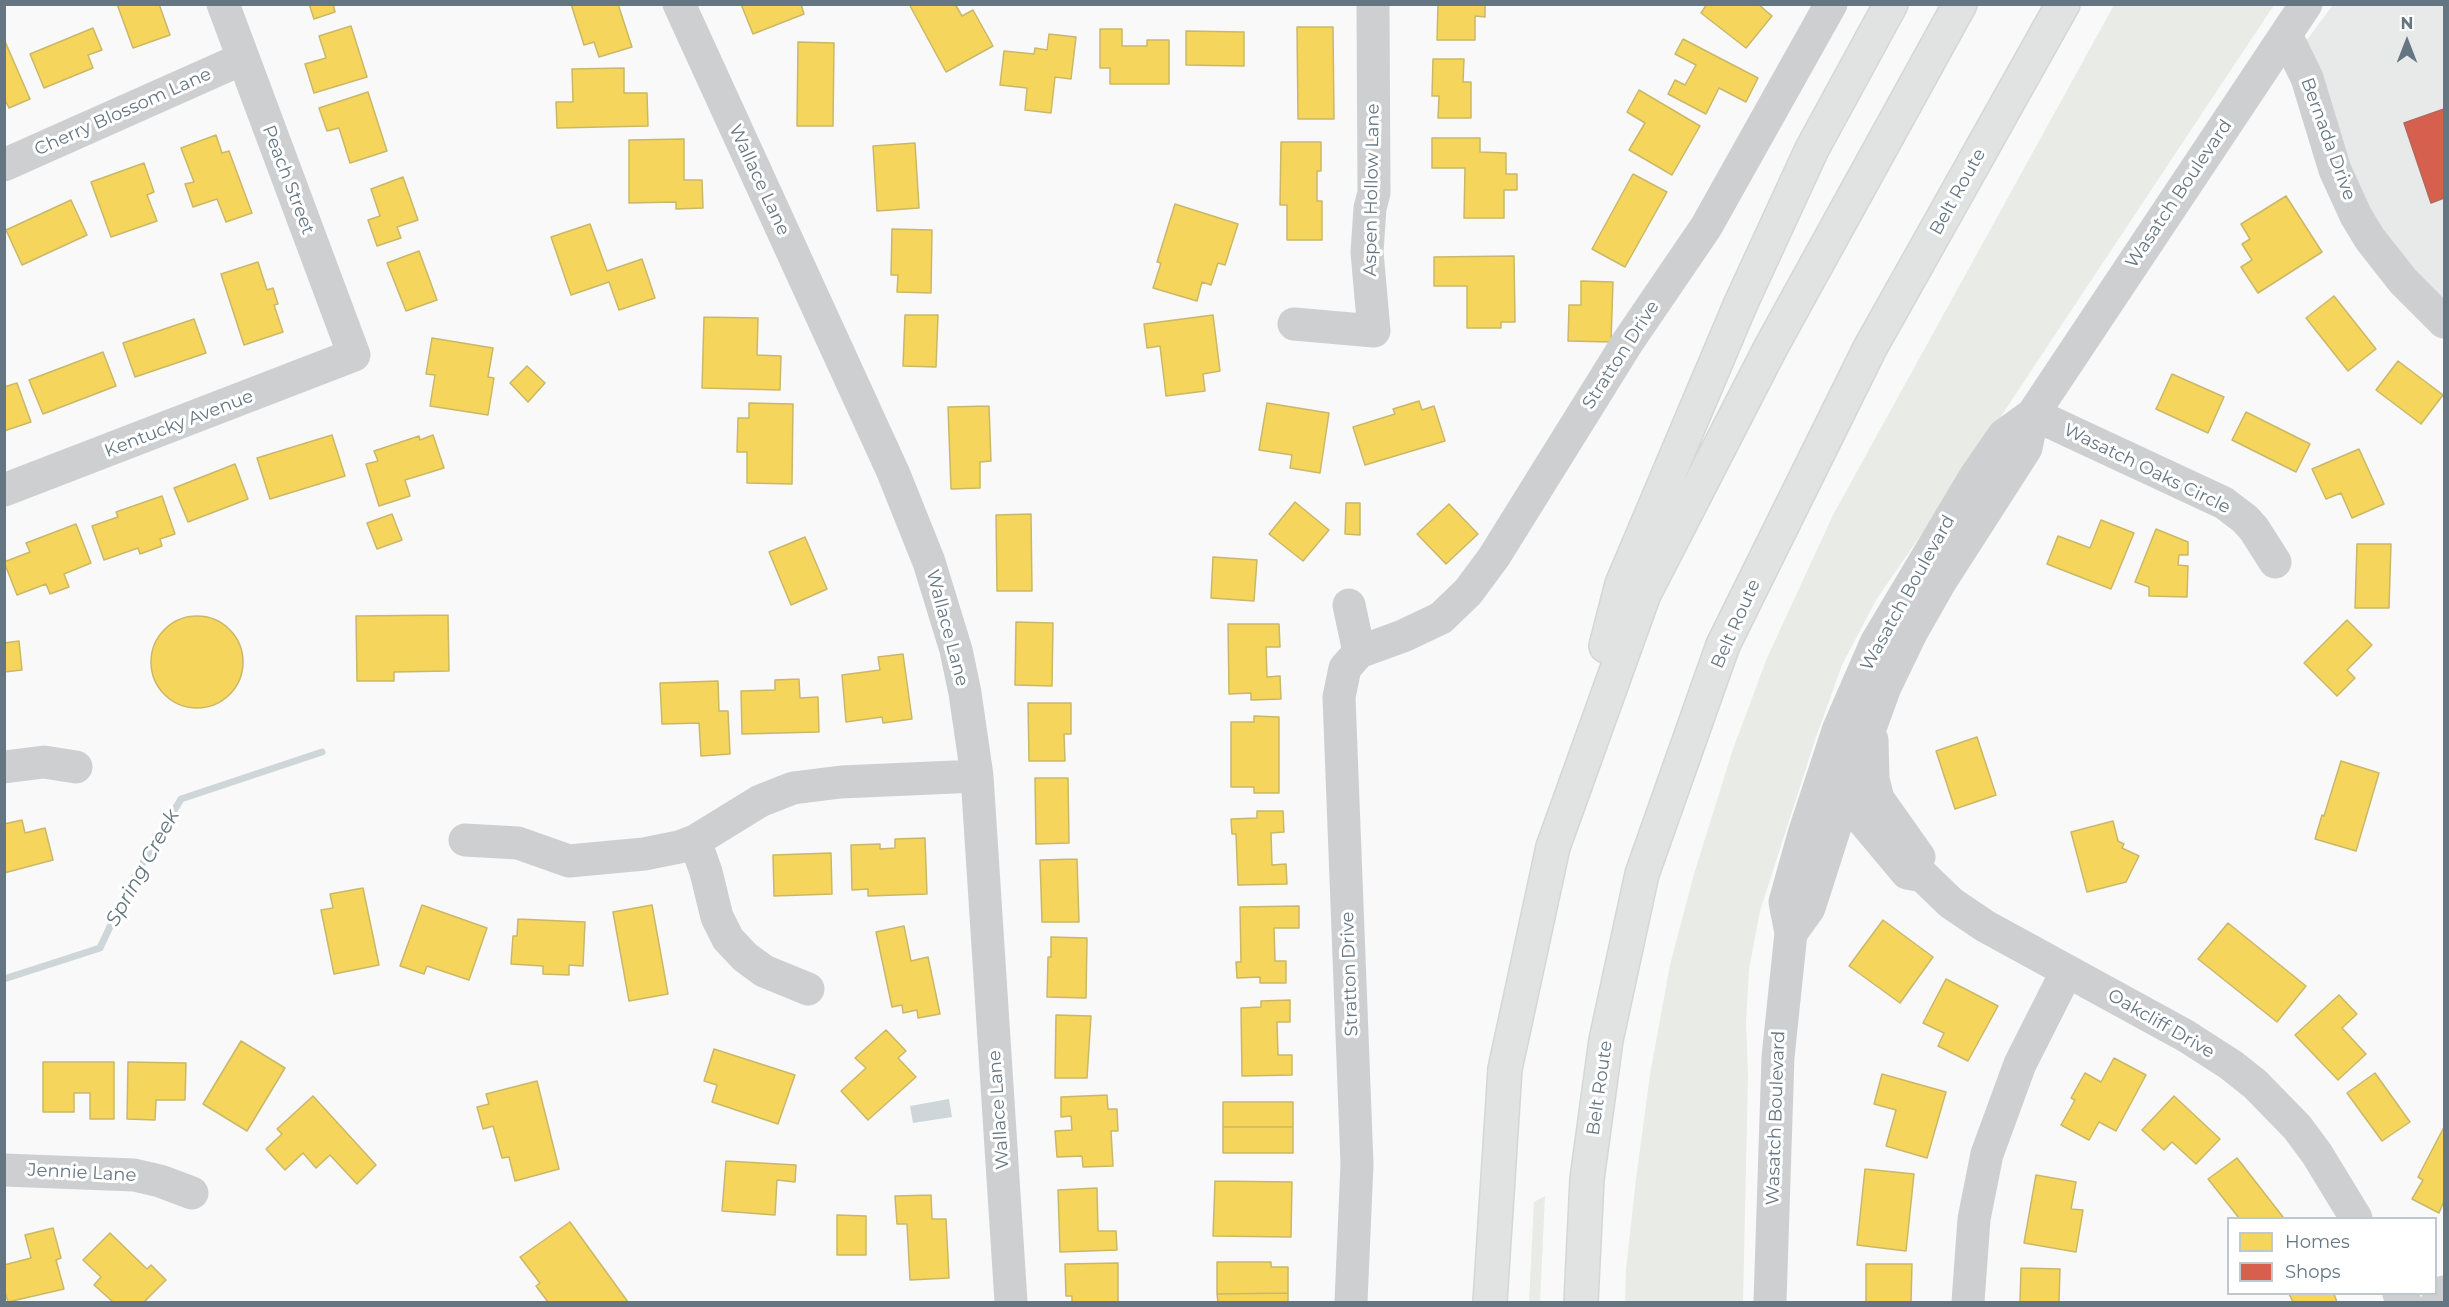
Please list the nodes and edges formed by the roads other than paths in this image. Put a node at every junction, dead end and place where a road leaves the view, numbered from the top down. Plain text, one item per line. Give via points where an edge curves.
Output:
1 (223, 4) edge
2 (679, 4) edge
3 (1373, 4) edge
4 (1831, 4) edge
5 (1891, 4) edge
6 (1960, 4) edge
7 (2063, 4) edge
8 (2306, 4) edge
9 (2286, 35) junction
10 (242, 59) junction
11 (4, 165) edge
12 (2445, 322) edge
13 (1294, 324) dead end
14 (354, 356) joint
15 (2033, 414) junction
16 (4, 490) edge
17 (2275, 562) dead end
18 (1349, 605) dead end
19 (1359, 652) junction
20 (1871, 724) junction
21 (4, 767) edge
22 (76, 767) dead end
23 (977, 776) junction
24 (1834, 786) junction
25 (465, 840) dead end
26 (695, 841) junction
27 (1553, 847) junction
28 (1923, 876) junction
29 (2067, 971) junction
30 (808, 989) dead end
31 (4, 1170) edge
32 (192, 1193) dead end
33 (2355, 1217) edge
34 (2445, 1292) edge
35 (1011, 1302) edge
36 (1351, 1302) edge
37 (1490, 1302) edge
38 (1581, 1302) edge
39 (1770, 1302) edge
40 (1968, 1302) edge
41 (2437, 1302) edge

1 - 10 street, Peach Street
2 - 23 street, Wallace Lane via 913,520 956,650
3 - 13 street, Aspen Hollow Lane via 1374,193 1367,252 1374,331
4 - 19 street, Stratton Drive via 1706,227 1627,343 1494,557 1468,592 1441,618
5 - 27 highway via 1812,149 1741,303 1622,584
6 - 27 highway via 1771,346 1644,594
7 - 38 highway, Belt Route via 1870,348 1723,645 1642,874 1620,974 1606,1040 1587,1179
8 - 9 street, Wasatch Boulevard
9 - 12 street, Bernada Drive via 2307,78 2335,170 2356,216 2403,281
9 - 15 street, Wasatch Boulevard
10 - 11 street, Cherry Blossom Lane
10 - 14 street, Peach Street
14 - 16 street, Kentucky Avenue
15 - 17 street, Wasatch Oaks Circle via 2224,502 2254,529
15 - 20 street, Wasatch Boulevard via 2026,448 1917,623
15 - 24 street, Wasatch Boulevard via 2004,435 1949,518 1876,643 1839,728
18 - 19 street
19 - 36 street, Stratton Drive via 1345,668 1339,697 1357,1164
20 - 24 street, Wasatch Boulevard
20 - 28 street via 1873,779 1878,799 1923,862
21 - 22 street via 44,762
23 - 26 street via 833,782 793,788 760,801
23 - 35 street, Wallace Lane
24 - 28 street, Oakcliff Drive via 1908,873
24 - 39 street, Wasatch Boulevard via 1809,908 1791,933 1777,1069
25 - 26 street via 518,843 560,859 579,861 662,851
26 - 30 street via 717,917 736,949 764,971
27 - 37 highway via 1505,1069
28 - 29 street, Oakcliff Drive via 1968,915
29 - 33 street, Oakcliff Drive via 2194,1041 2255,1084 2304,1136
29 - 40 street via 2020,1064 1987,1154 1974,1219
31 - 32 street, Jennie Lane via 134,1175
34 - 41 street

